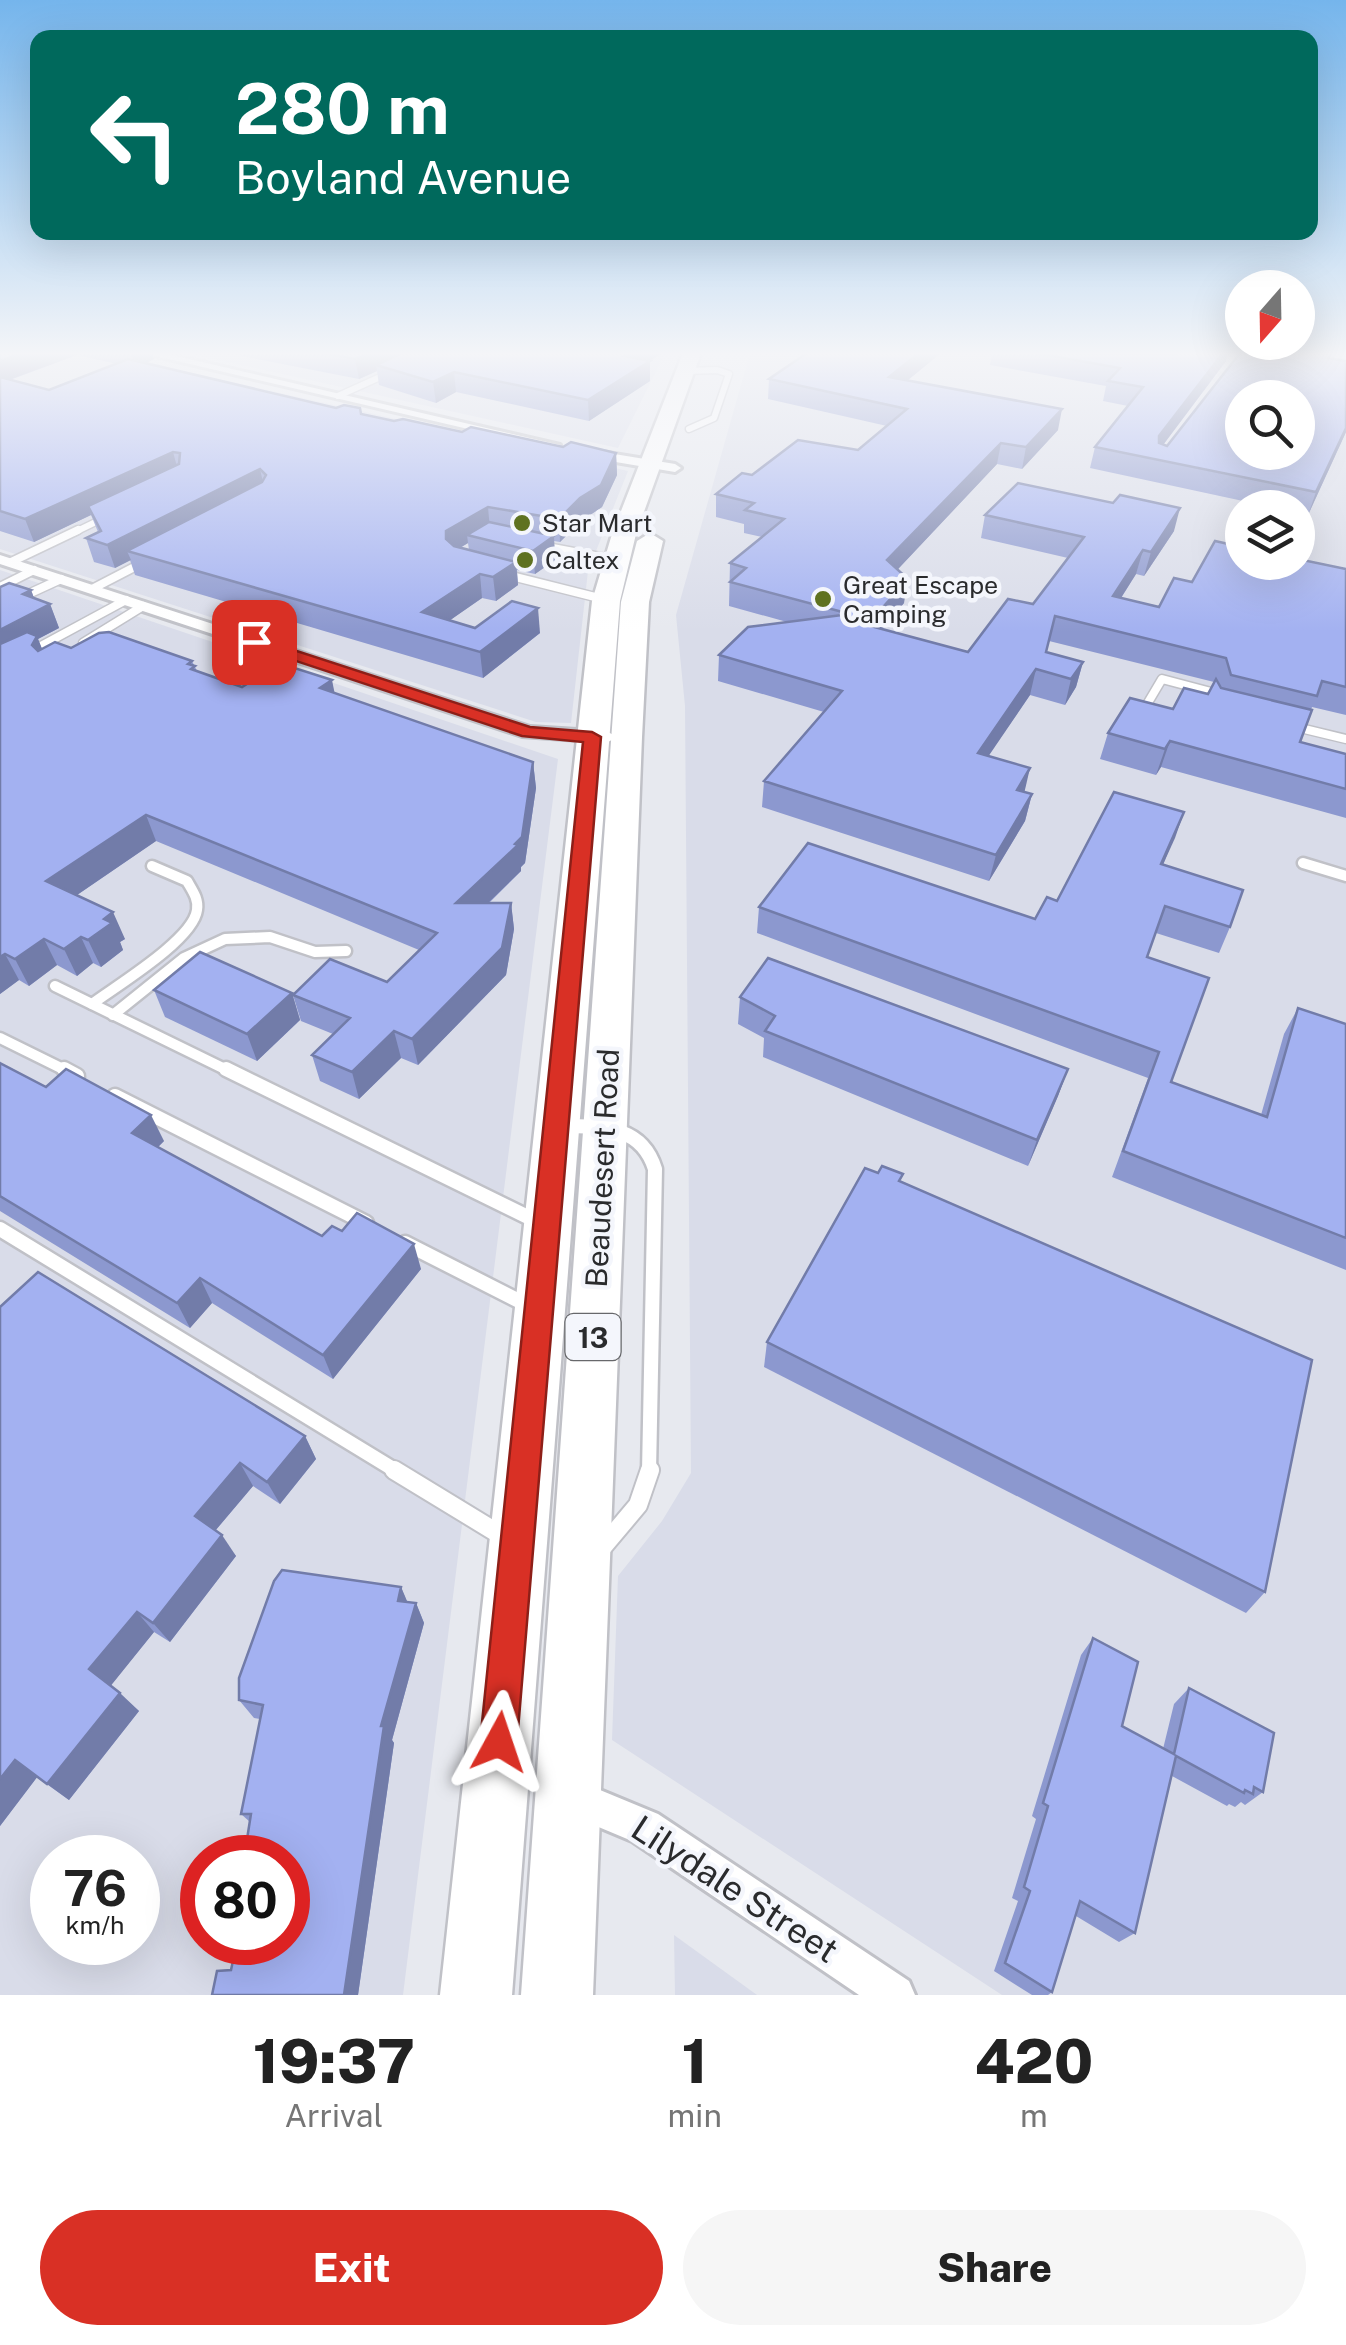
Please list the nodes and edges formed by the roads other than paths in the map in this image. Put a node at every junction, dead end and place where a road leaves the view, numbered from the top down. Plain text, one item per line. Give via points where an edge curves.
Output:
1 (558, 446) edge
2 (668, 446) edge
3 (677, 446) edge
4 (566, 448) edge
5 (585, 452) edge
6 (663, 466) junction
7 (114, 513) edge
8 (530, 544) edge
9 (161, 553) edge
10 (616, 560) junction
11 (6, 561) edge
12 (34, 570) junction
13 (495, 572) edge
14 (61, 579) junction
15 (0, 586) edge
16 (92, 589) junction
17 (126, 600) junction
18 (606, 600) junction
19 (143, 606) junction
20 (0, 607) edge
21 (74, 649) edge
22 (16, 660) edge
23 (1146, 706) edge
24 (1233, 711) edge
25 (1289, 725) edge
26 (609, 737) junction
27 (1346, 740) edge
28 (1303, 863) dead end
29 (152, 866) dead end
30 (1346, 876) edge
31 (346, 951) dead end
32 (55, 986) dead end
33 (92, 1004) junction
34 (113, 1015) junction
35 (0, 1038) edge
36 (86, 1081) edge
37 (104, 1090) edge
38 (580, 1126) junction
39 (546, 1226) junction
40 (0, 1229) edge
41 (379, 1230) edge
42 (396, 1238) edge
43 (538, 1311) junction
44 (516, 1545) junction
45 (568, 1796) junction
46 (476, 1995) edge
47 (558, 1995) edge
48 (895, 1995) edge

1 - 4 street
2 - 6 highway, Beaudesert Road / 13
3 - 6 highway, Beaudesert Road / 13
5 - 6 street
6 - 10 highway, Beaudesert Road / 13
6 - 26 highway, Beaudesert Road / 13 via 661,511 642,566
7 - 11 lane
8 - 10 lane
9 - 16 lane
10 - 18 highway, Beaudesert Road / 13
11 - 12 street
12 - 14 street
12 - 15 lane
13 - 18 lane
14 - 16 street
14 - 20 lane
16 - 17 street
17 - 19 street
17 - 22 lane
18 - 26 highway, Beaudesert Road / 13
19 - 21 lane
19 - 26 street via 528,732
23 - 24 lane via 1162,679 1215,693 1214,706
25 - 27 lane
26 - 38 highway, Beaudesert Road / 13
28 - 30 lane
29 - 33 lane via 187,882 197,916
31 - 34 lane via 315,952 245,934 216,940 191,952
32 - 33 lane
33 - 34 lane
34 - 39 lane
35 - 36 lane
37 - 41 lane
38 - 39 highway, Beaudesert Road / 13
38 - 45 highway, Beaudesert Road / 13 via 580,1569
39 - 43 highway, Beaudesert Road / 13
40 - 44 lane
42 - 43 lane
43 - 44 highway, Beaudesert Road / 13
44 - 46 highway, Beaudesert Road / 13
45 - 47 highway, Beaudesert Road / 13
45 - 48 street, Lilydale Street via 645,1827

